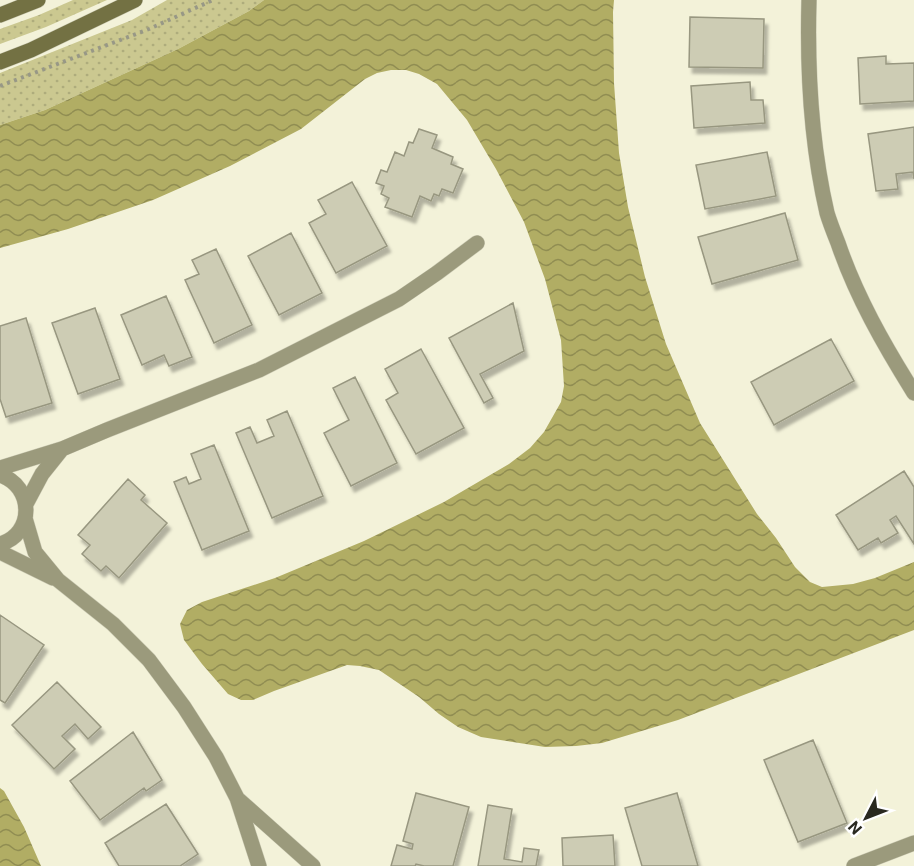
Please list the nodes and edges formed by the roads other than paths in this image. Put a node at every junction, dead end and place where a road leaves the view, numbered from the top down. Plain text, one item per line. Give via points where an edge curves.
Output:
1 (38, 0) edge
2 (135, 0) edge
3 (809, 0) edge
4 (0, 15) edge
5 (0, 62) edge
6 (477, 243) dead end
7 (914, 393) edge
8 (62, 449) junction
9 (0, 468) edge
10 (0, 475) edge
11 (26, 511) junction
12 (0, 544) edge
13 (0, 552) edge
14 (58, 580) junction
15 (237, 798) junction
16 (914, 843) edge
17 (258, 866) edge
18 (313, 866) edge
19 (854, 866) edge

1 - 4 street
2 - 5 street
3 - 7 street via 812,107 828,214 862,302
6 - 8 street via 399,299 312,344 259,370
8 - 9 street
8 - 11 street via 42,474
10 - 11 street via 15,483
11 - 12 street via 15,536
11 - 14 street via 35,552
13 - 14 street
14 - 15 street via 113,624 149,660 216,757
15 - 17 street
15 - 18 street
16 - 19 street

